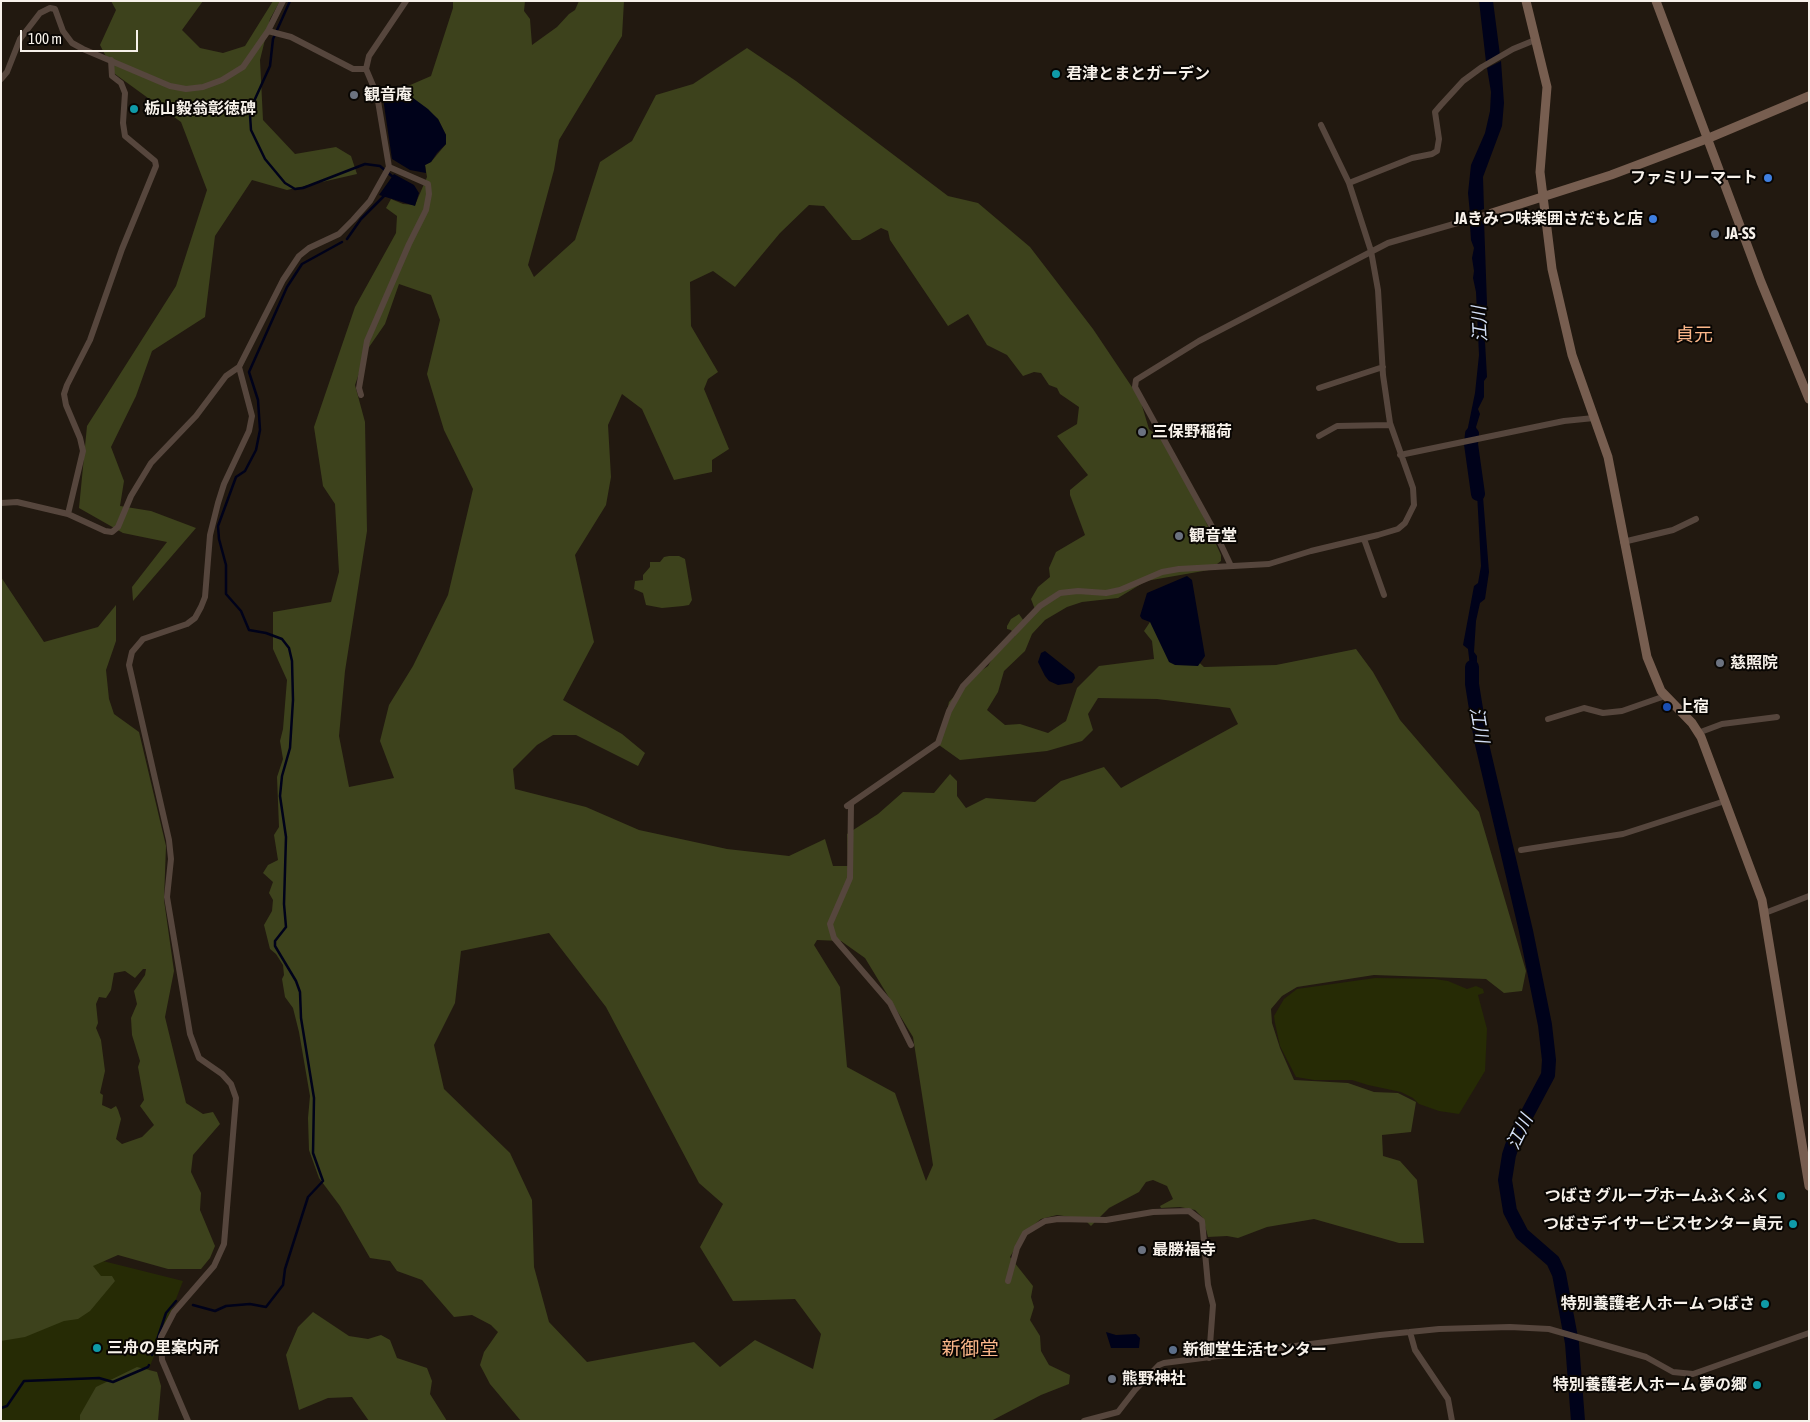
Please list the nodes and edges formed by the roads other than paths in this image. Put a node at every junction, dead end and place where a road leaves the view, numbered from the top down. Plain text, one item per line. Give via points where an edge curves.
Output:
1 (283, 1) edge
2 (406, 1) edge
3 (1526, 1) edge
4 (1656, 1) edge
5 (273, 32) junction
6 (1535, 40) junction
7 (111, 60) junction
8 (366, 69) junction
9 (1, 79) edge
10 (1809, 96) edge
11 (1321, 125) dead end
12 (1709, 138) junction
13 (387, 170) junction
14 (1349, 183) junction
15 (1543, 198) junction
16 (1492, 213) joint
17 (1371, 252) junction
18 (239, 367) junction
19 (1383, 367) junction
20 (1319, 388) dead end
21 (361, 395) dead end
22 (1809, 399) edge
23 (1594, 418) junction
24 (1390, 426) junction
25 (1319, 436) dead end
26 (1400, 455) junction
27 (1, 503) edge
28 (68, 514) junction
29 (1696, 518) dead end
30 (1364, 538) junction
31 (1624, 542) junction
32 (1231, 566) junction
33 (1384, 596) dead end
34 (1665, 696) junction
35 (1777, 717) dead end
36 (1548, 719) dead end
37 (1698, 733) junction
38 (1725, 801) junction
39 (1521, 850) dead end
40 (1809, 896) edge
41 (1765, 912) junction
42 (911, 1045) dead end
43 (1809, 1186) edge
44 (1008, 1281) dead end
45 (1410, 1332) junction
46 (1809, 1333) edge
47 (1210, 1358) junction
48 (188, 1421) edge
49 (1084, 1421) edge
50 (1452, 1421) edge

1 - 5 street
2 - 8 street via 369,56
3 - 6 street
4 - 12 street
5 - 7 street via 243,67 203,87 186,89 170,86
5 - 8 street via 291,36 352,69
6 - 14 street via 1462,81 1436,112 1440,139 1437,151
6 - 15 street via 1547,87 1540,172
7 - 9 street via 72,43 63,31 55,9 50,8 40,13 20,40
7 - 28 street via 112,76 126,93 125,136 155,161 156,166 90,340 66,385 66,405 83,451
8 - 13 street via 377,95
10 - 12 street
11 - 14 street
12 - 15 street
12 - 22 street via 1761,282
13 - 18 street via 370,201 354,220 339,234 299,256 283,280
13 - 21 street via 423,181 428,184 429,194 426,210 367,341 359,388
14 - 17 street
15 - 16 street
15 - 23 street via 1552,268 1570,345
16 - 17 street via 1388,243
17 - 19 street via 1378,290
17 - 32 street via 1200,341 1136,380 1135,387
18 - 28 street via 226,376 196,416 151,463 131,496 118,527 112,532 105,531
18 - 48 street via 252,416 249,431 218,503 210,535 202,607 187,624 143,639 132,652 129,665 169,840 171,859 167,897 190,1034 199,1058 222,1074 231,1084 236,1098 224,1244 214,1266 174,1312 161,1337 162,1360
19 - 20 street
19 - 24 street
23 - 26 street via 1564,421
23 - 31 street via 1608,457
24 - 25 street via 1337,426
24 - 26 street
26 - 30 street via 1413,488 1414,505 1398,529
27 - 28 street via 17,502
29 - 31 street via 1673,530
30 - 32 street via 1269,564
30 - 33 street
31 - 34 street via 1647,657
32 - 42 street via 1179,568 1120,590 1106,593 1069,591 1050,598 963,686 949,711 938,743 849,805 850,878 830,924 834,938 890,1003
34 - 36 street via 1622,711 1604,713 1584,708
34 - 37 street
35 - 37 street via 1722,724
37 - 38 street
38 - 39 street via 1623,834
38 - 41 street
40 - 41 street
41 - 43 street
44 - 47 street via 1017,1248 1025,1233 1045,1221 1106,1220 1153,1212 1189,1212 1202,1221 1213,1305
45 - 46 street via 1510,1327 1548,1329 1654,1360 1673,1372 1693,1374
45 - 47 street
45 - 50 street via 1415,1350 1448,1400
47 - 49 street via 1159,1365 1118,1412

